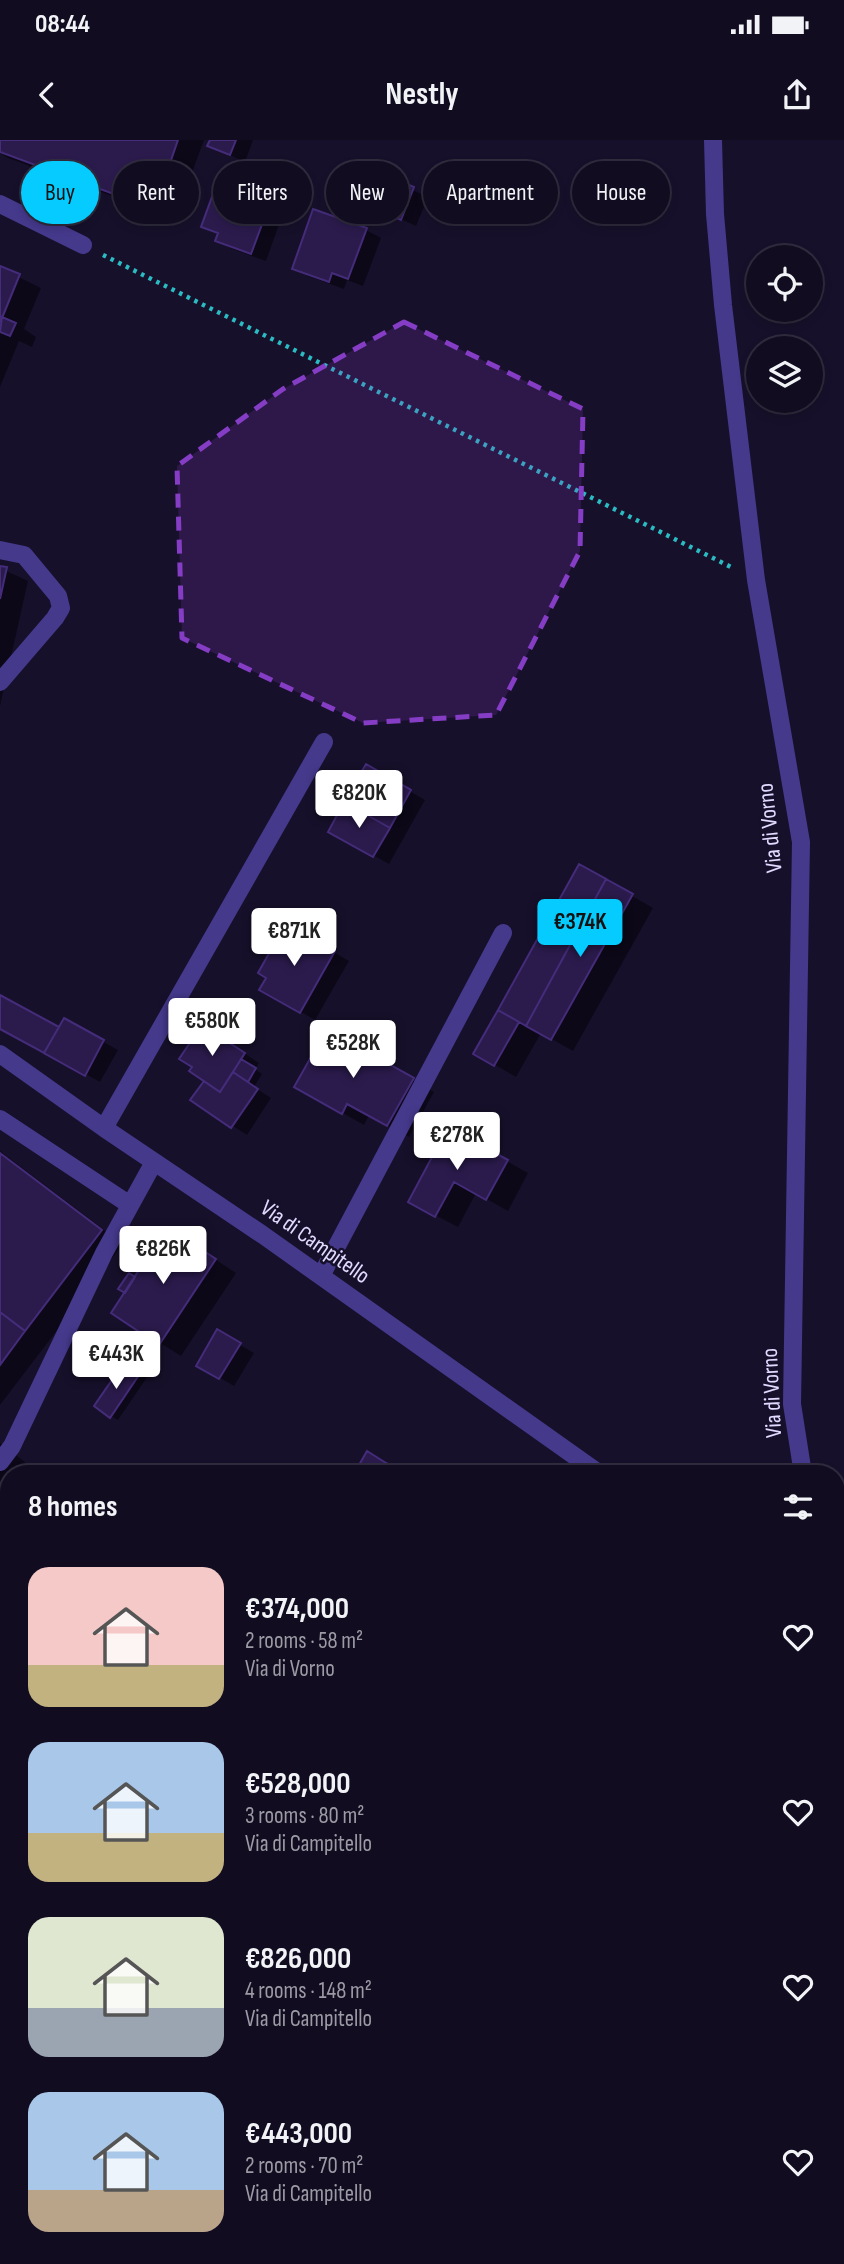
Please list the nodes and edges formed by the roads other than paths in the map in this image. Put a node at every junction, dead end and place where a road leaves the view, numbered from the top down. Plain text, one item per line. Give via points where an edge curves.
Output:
1 (713, 140) edge
2 (0, 204) edge
3 (83, 246) road end
4 (0, 550) edge
5 (0, 682) edge
6 (324, 742) dead end
7 (503, 933) dead end
8 (0, 1054) edge
9 (0, 1119) edge
10 (104, 1128) junction
11 (154, 1162) junction
12 (130, 1205) junction
13 (321, 1276) junction
14 (0, 1462) edge
15 (587, 1465) edge
16 (802, 1465) edge

1 - 16 street, Via di Vorno via 723,305 756,580 801,842 792,1404
2 - 3 street
4 - 5 street via 24,555 58,596 61,608
6 - 10 street
7 - 13 street
8 - 10 street, Via di Campitello
9 - 12 street
10 - 11 street, Via di Campitello
11 - 12 street
11 - 13 street, Via di Campitello
12 - 14 street
13 - 15 street, Via di Campitello

